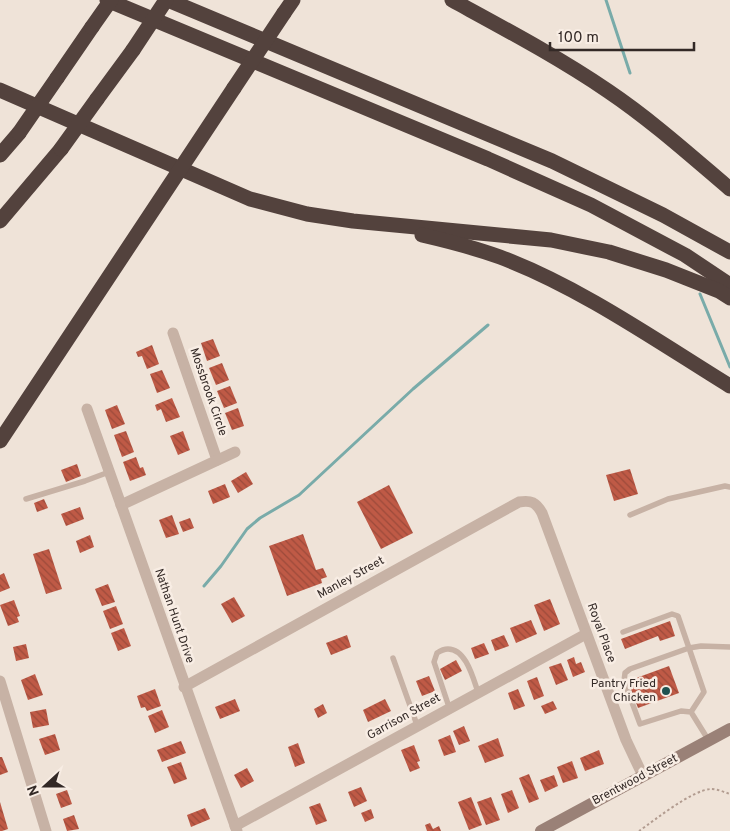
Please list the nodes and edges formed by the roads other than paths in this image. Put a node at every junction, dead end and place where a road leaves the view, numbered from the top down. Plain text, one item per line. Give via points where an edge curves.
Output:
1 (106, 0) edge
2 (111, 0) edge
3 (167, 0) edge
4 (293, 0) edge
5 (452, 0) edge
6 (0, 90) edge
7 (678, 145) junction
8 (0, 155) edge
9 (180, 169) junction
10 (730, 179) edge
11 (730, 189) edge
12 (0, 221) edge
13 (367, 223) junction
14 (730, 252) edge
15 (730, 284) edge
16 (730, 298) edge
17 (173, 334) dead end
18 (730, 386) edge
19 (87, 409) dead end
20 (0, 441) edge
21 (235, 452) dead end
22 (217, 460) junction
23 (109, 472) junction
24 (730, 487) edge
25 (26, 499) dead end
26 (532, 502) joint
27 (121, 505) junction
28 (630, 515) dead end
29 (623, 632) dead end
30 (586, 634) junction
31 (730, 647) edge
32 (689, 648) junction
33 (393, 658) dead end
34 (0, 681) edge
35 (184, 687) junction
36 (478, 692) junction
37 (449, 707) junction
38 (691, 712) junction
39 (417, 725) junction
40 (730, 729) edge
41 (709, 740) junction
42 (642, 776) junction
43 (236, 828) edge
44 (46, 831) edge
45 (541, 831) edge

1 - 15 highway via 488,159 591,206 685,255
2 - 8 highway, bridge via 19,133
3 - 12 highway, bridge via 61,148
3 - 14 highway via 552,161
4 - 9 highway, bridge
5 - 7 highway via 609,91
6 - 9 highway
7 - 10 highway
7 - 11 highway
9 - 13 highway via 257,201 307,214
9 - 20 highway
13 - 16 highway via 561,242 609,252 666,270
13 - 18 highway via 499,257 548,278
17 - 22 street, Mossbrook Circle
19 - 23 street, Nathan Hunt Drive
21 - 22 street
22 - 27 street
23 - 25 lane
23 - 27 street, Nathan Hunt Drive
24 - 28 lane via 668,500
26 - 30 street, Royal Place via 542,513
26 - 35 street, Manley Street via 519,502
27 - 35 street, Nathan Hunt Drive
29 - 32 lane via 676,614
30 - 36 street, Garrison Street
30 - 42 street, Royal Place
31 - 32 lane
32 - 38 lane via 704,692
32 - 38 lane via 630,669 624,678 640,724 681,711
33 - 39 lane
34 - 44 street
35 - 43 street, Nathan Hunt Drive
36 - 37 street, Garrison Street
36 - 37 lane via 465,661 457,651 446,648 437,653 434,662
37 - 39 street, Garrison Street
38 - 41 lane
39 - 43 street, Garrison Street
40 - 41 main road, Brentwood Street
41 - 42 main road, Brentwood Street
42 - 45 main road, Brentwood Street

